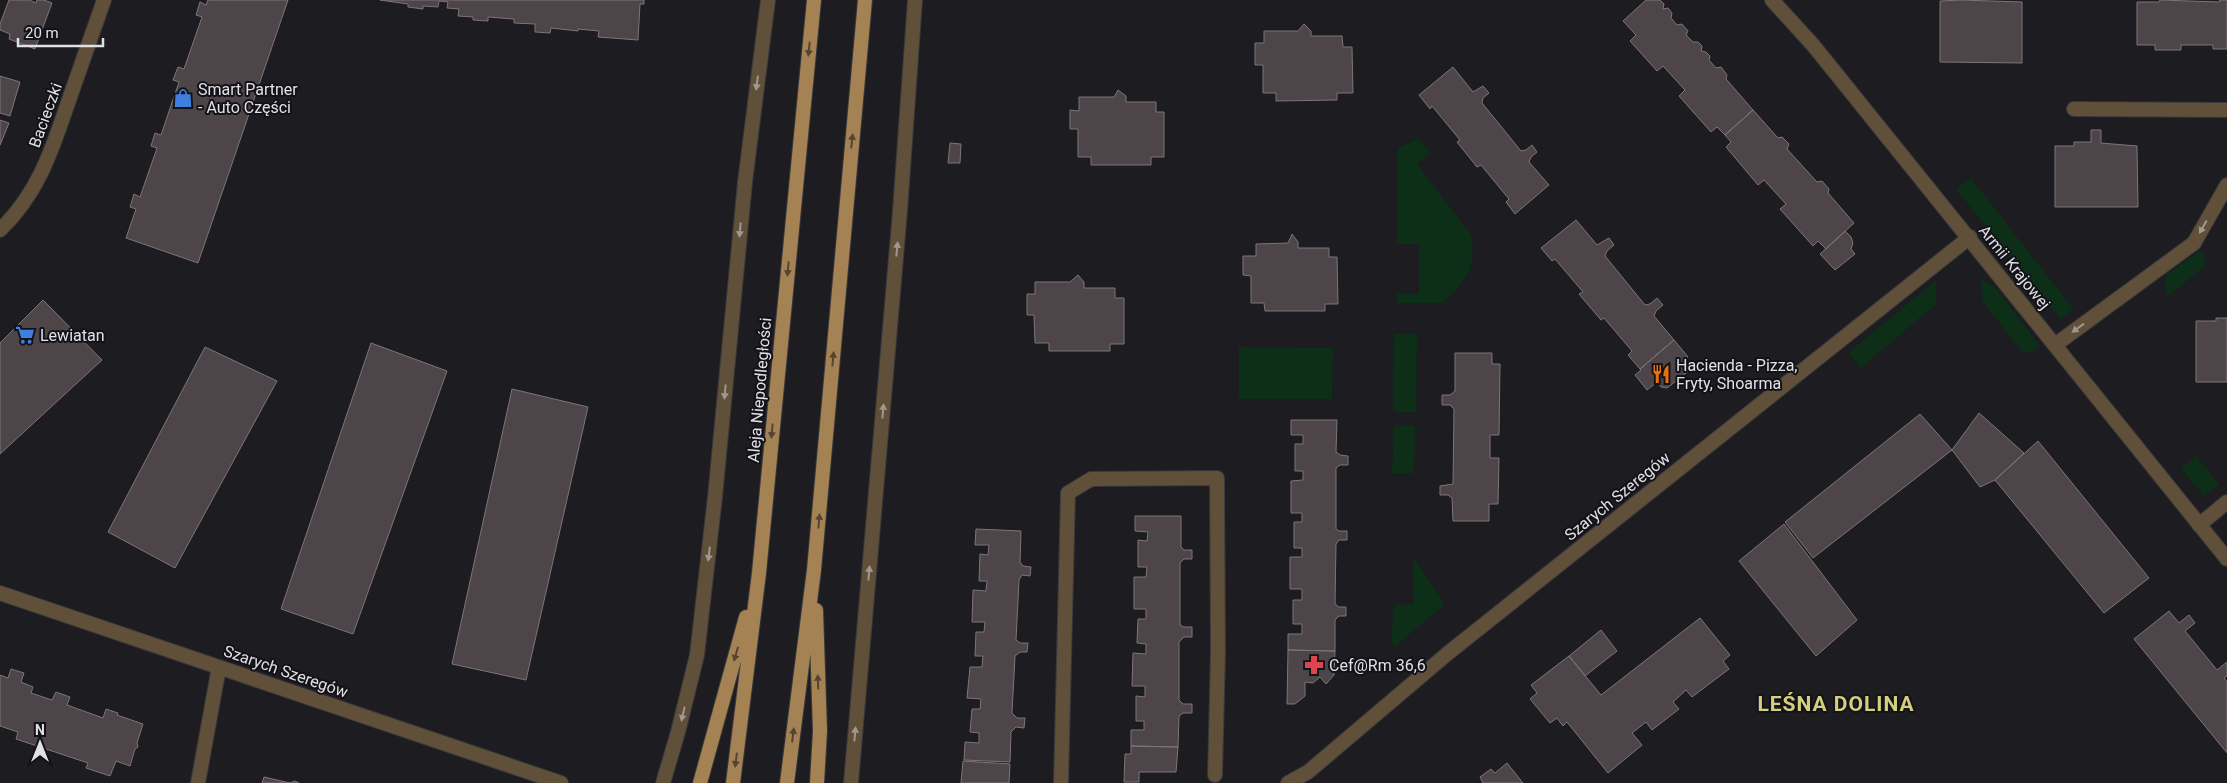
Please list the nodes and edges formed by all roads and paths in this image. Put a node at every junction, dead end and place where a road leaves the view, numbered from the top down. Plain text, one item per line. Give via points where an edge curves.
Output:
1 (104, 0) edge
2 (768, 0) edge
3 (814, 0) edge
4 (865, 0) edge
5 (915, 0) edge
6 (1772, 0) edge
7 (2074, 109) dead end
8 (2227, 110) edge
9 (2227, 185) edge
10 (0, 230) edge
11 (1970, 237) junction
12 (2055, 345) junction
13 (2227, 502) edge
14 (2199, 525) junction
15 (2227, 559) edge
16 (814, 570) junction
17 (759, 573) junction
18 (0, 593) edge
19 (219, 667) junction
20 (1215, 775) dead end
21 (198, 783) edge
22 (561, 783) edge
23 (663, 783) edge
24 (700, 783) edge
25 (733, 783) edge
26 (787, 783) edge
27 (817, 783) edge
28 (851, 783) edge
29 (1061, 783) edge
30 (1288, 783) edge

1 - 10 street, Bacieczki via 51,154 18,214
2 -> 23 street via 745,182 716,497 697,655
3 -> 17 main road, Aleja Niepodległości
16 -> 4 main road
28 -> 5 street
6 - 11 street, Armii Krajowej via 1813,45
7 - 8 street
9 -> 12 street via 2194,243
11 - 12 street, Armii Krajowej
11 - 30 street, Szarych Szeregów via 1454,648 1308,772
12 - 14 street, Armii Krajowej
13 - 14 street
14 - 15 street, Armii Krajowej
26 -> 16 main road
27 -> 16 main road via 820,731
17 -> 24 main road
17 -> 25 main road, Aleja Niepodległości
18 - 19 street, Szarych Szeregów
19 - 21 street
19 - 22 street, Szarych Szeregów
20 - 29 street via 1217,478 1092,479 1068,493

